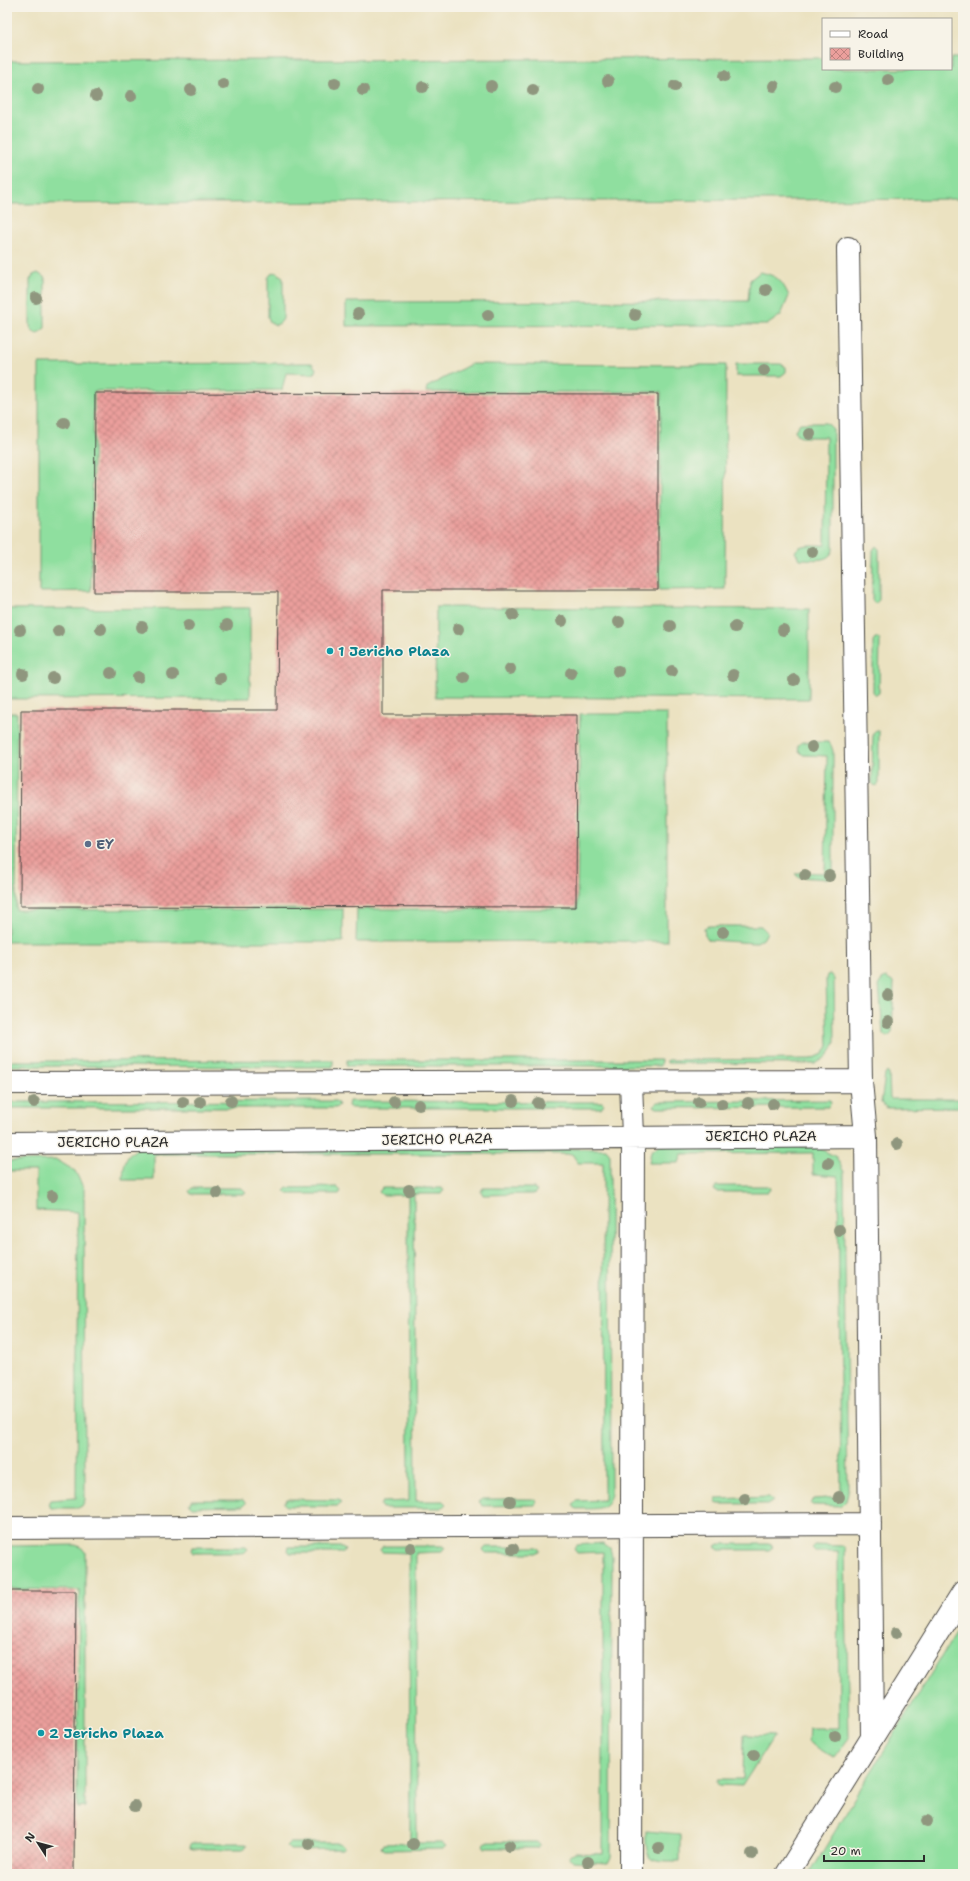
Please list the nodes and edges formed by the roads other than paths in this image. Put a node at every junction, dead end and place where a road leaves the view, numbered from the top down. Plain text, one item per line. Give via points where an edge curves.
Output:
1 (848, 248) dead end
2 (861, 1081) junction
3 (631, 1082) junction
4 (7, 1084) edge
5 (866, 1136) junction
6 (633, 1137) junction
7 (7, 1142) edge
8 (870, 1524) junction
9 (632, 1525) junction
10 (7, 1528) edge
11 (963, 1592) edge
12 (872, 1738) junction
13 (631, 1874) edge
14 (787, 1874) edge

1 - 2 lane
2 - 3 lane
2 - 5 lane
3 - 4 lane
3 - 6 lane
5 - 6 lane, JERICHO PLAZA
5 - 8 lane
6 - 7 lane, JERICHO PLAZA
6 - 9 lane
8 - 9 lane
8 - 12 lane
9 - 10 lane
9 - 13 lane
11 - 12 lane
12 - 14 lane

